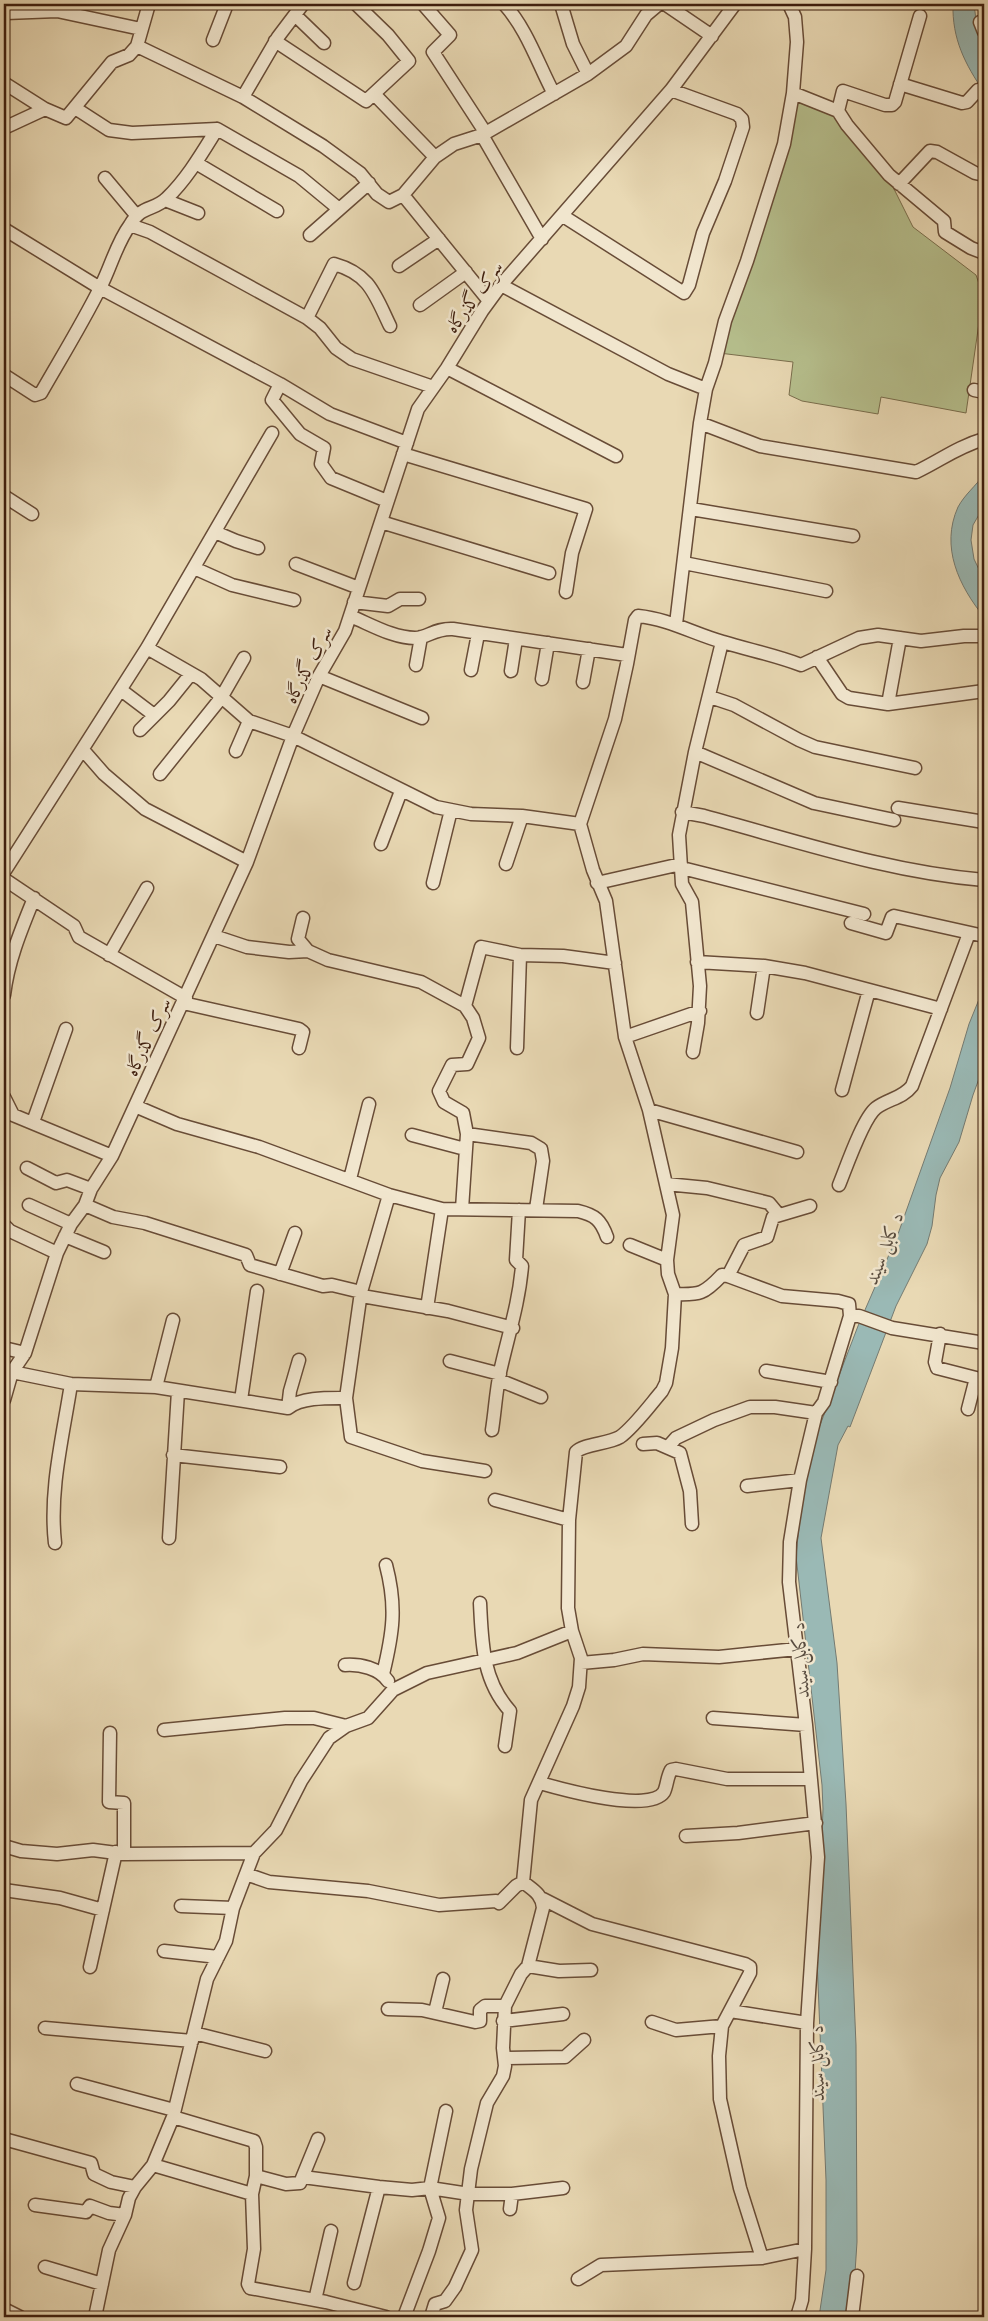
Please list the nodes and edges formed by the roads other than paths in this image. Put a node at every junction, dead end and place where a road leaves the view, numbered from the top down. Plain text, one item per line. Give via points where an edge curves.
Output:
1 (148, 4) edge
2 (227, 4) edge
3 (303, 4) edge
4 (356, 4) edge
5 (423, 4) edge
6 (504, 4) edge
7 (561, 4) edge
8 (659, 4) edge
9 (665, 4) edge
10 (735, 4) edge
11 (790, 4) edge
12 (55, 7) edge
13 (6, 13) dead end
14 (295, 15) junction
15 (920, 16) dead end
16 (984, 22) edge
17 (141, 29) junction
18 (984, 32) edge
19 (712, 36) junction
20 (213, 40) dead end
21 (276, 42) junction
22 (324, 43) dead end
23 (136, 46) junction
24 (588, 74) junction
25 (4, 83) edge
26 (900, 84) junction
27 (670, 90) junction
28 (978, 90) dead end
29 (793, 92) junction
30 (554, 94) junction
31 (243, 97) junction
32 (377, 97) dead end
33 (75, 108) junction
34 (45, 109) junction
35 (838, 111) junction
36 (4, 128) edge
37 (217, 129) junction
38 (484, 134) junction
39 (435, 157) junction
40 (196, 163) junction
41 (984, 175) edge
42 (106, 178) dead end
43 (370, 183) junction
44 (899, 184) junction
45 (403, 194) junction
46 (165, 200) junction
47 (339, 209) junction
48 (277, 211) dead end
49 (198, 213) dead end
50 (563, 216) junction
51 (133, 220) junction
52 (4, 229) edge
53 (310, 235) dead end
54 (439, 238) junction
55 (542, 239) junction
56 (984, 253) edge
57 (399, 266) dead end
58 (466, 272) junction
59 (501, 285) junction
60 (100, 288) junction
61 (489, 301) junction
62 (420, 305) dead end
63 (307, 318) junction
64 (390, 326) dead end
65 (447, 368) junction
66 (4, 375) edge
67 (280, 384) junction
68 (433, 387) junction
69 (706, 389) junction
70 (700, 423) junction
71 (272, 434) dead end
72 (984, 439) edge
73 (405, 448) junction
74 (616, 456) dead end
75 (4, 496) edge
76 (387, 501) junction
77 (691, 509) junction
78 (32, 514) dead end
79 (381, 522) junction
80 (214, 532) junction
81 (853, 536) dead end
82 (258, 548) dead end
83 (684, 563) junction
84 (296, 564) dead end
85 (194, 568) junction
86 (549, 573) dead end
87 (359, 588) junction
88 (826, 591) dead end
89 (566, 592) dead end
90 (419, 599) dead end
91 (294, 600) dead end
92 (354, 602) junction
93 (350, 616) junction
94 (676, 624) junction
95 (478, 634) junction
96 (984, 636) edge
97 (421, 637) junction
98 (900, 638) junction
99 (516, 639) junction
100 (722, 642) junction
101 (548, 644) junction
102 (147, 648) junction
103 (589, 649) junction
104 (627, 655) junction
105 (817, 657) junction
106 (244, 658) dead end
107 (416, 665) dead end
108 (470, 670) dead end
109 (511, 671) dead end
110 (190, 675) junction
111 (320, 676) junction
112 (542, 679) dead end
113 (583, 682) dead end
114 (121, 690) junction
115 (984, 691) edge
116 (710, 697) junction
117 (221, 698) junction
118 (888, 704) junction
119 (154, 715) junction
120 (422, 718) dead end
121 (249, 721) junction
122 (140, 730) dead end
123 (292, 736) junction
124 (83, 750) junction
125 (236, 751) dead end
126 (695, 752) junction
127 (915, 768) dead end
128 (160, 774) dead end
129 (401, 791) junction
130 (451, 810) junction
131 (682, 812) junction
132 (522, 816) junction
133 (984, 822) edge
134 (580, 824) junction
135 (381, 844) dead end
136 (4, 845) edge
137 (15, 852) junction
138 (247, 862) junction
139 (506, 864) dead end
140 (682, 866) junction
141 (4, 872) edge
142 (4, 879) edge
143 (984, 880) edge
144 (433, 882) dead end
145 (597, 883) junction
146 (147, 888) dead end
147 (34, 898) junction
148 (864, 914) dead end
149 (303, 918) dead end
150 (851, 923) dead end
151 (214, 936) junction
152 (968, 936) dead end
153 (984, 936) edge
154 (308, 951) junction
155 (109, 955) junction
156 (520, 955) junction
157 (697, 962) junction
158 (615, 963) junction
159 (764, 966) junction
160 (869, 990) junction
161 (4, 995) edge
162 (184, 1001) junction
163 (465, 1006) junction
164 (941, 1008) junction
165 (700, 1011) junction
166 (757, 1013) dead end
167 (66, 1029) dead end
168 (625, 1037) junction
169 (299, 1048) dead end
170 (517, 1048) dead end
171 (693, 1052) dead end
172 (842, 1090) dead end
173 (4, 1097) edge
174 (369, 1104) dead end
175 (135, 1106) junction
176 (649, 1110) junction
177 (32, 1122) junction
178 (467, 1134) junction
179 (412, 1135) dead end
180 (465, 1149) junction
181 (797, 1152) dead end
182 (112, 1156) junction
183 (27, 1168) dead end
184 (350, 1179) junction
185 (666, 1184) junction
186 (839, 1185) dead end
187 (91, 1189) junction
188 (389, 1196) junction
189 (29, 1205) dead end
190 (85, 1205) junction
191 (810, 1206) dead end
192 (442, 1209) junction
193 (536, 1209) junction
194 (462, 1210) junction
195 (519, 1210) junction
196 (779, 1215) junction
197 (4, 1225) edge
198 (68, 1230) junction
199 (295, 1233) dead end
200 (607, 1237) dead end
201 (630, 1245) dead end
202 (104, 1252) dead end
203 (57, 1253) junction
204 (667, 1260) junction
205 (280, 1274) junction
206 (728, 1276) junction
207 (257, 1291) dead end
208 (361, 1294) junction
209 (675, 1294) junction
210 (427, 1308) junction
211 (854, 1316) junction
212 (173, 1320) dead end
213 (513, 1328) junction
214 (940, 1334) junction
215 (984, 1342) edge
216 (4, 1348) edge
217 (25, 1353) junction
218 (299, 1360) dead end
219 (450, 1361) dead end
220 (766, 1371) dead end
221 (12, 1372) junction
222 (500, 1377) junction
223 (831, 1382) junction
224 (71, 1384) junction
225 (156, 1386) junction
226 (178, 1391) junction
227 (346, 1398) junction
228 (541, 1398) dead end
229 (4, 1400) edge
230 (241, 1400) junction
231 (288, 1408) junction
232 (968, 1409) dead end
233 (816, 1413) junction
234 (492, 1430) dead end
235 (643, 1444) dead end
236 (668, 1447) junction
237 (173, 1455) junction
238 (280, 1467) dead end
239 (486, 1472) dead end
240 (800, 1480) junction
241 (747, 1486) dead end
242 (495, 1500) dead end
243 (569, 1520) junction
244 (692, 1524) dead end
245 (169, 1538) dead end
246 (55, 1543) dead end
247 (386, 1565) dead end
248 (480, 1603) dead end
249 (572, 1631) junction
250 (797, 1649) junction
251 (484, 1660) junction
252 (581, 1662) junction
253 (345, 1665) dead end
254 (384, 1674) junction
255 (394, 1690) junction
256 (713, 1718) dead end
257 (806, 1725) junction
258 (346, 1726) junction
259 (164, 1730) dead end
260 (110, 1733) dead end
261 (505, 1746) dead end
262 (811, 1779) junction
263 (540, 1783) junction
264 (816, 1823) junction
265 (686, 1836) dead end
266 (4, 1846) edge
267 (120, 1853) junction
268 (254, 1854) junction
269 (246, 1874) junction
270 (523, 1882) junction
271 (4, 1890) edge
272 (543, 1899) junction
273 (181, 1906) dead end
274 (233, 1908) junction
275 (103, 1910) junction
276 (164, 1951) dead end
277 (218, 1957) junction
278 (528, 1966) junction
279 (90, 1967) dead end
280 (591, 1970) dead end
281 (443, 1980) dead end
282 (505, 2006) junction
283 (388, 2009) dead end
284 (730, 2011) junction
285 (435, 2012) junction
286 (563, 2014) dead end
287 (503, 2021) junction
288 (652, 2022) dead end
289 (807, 2023) junction
290 (722, 2026) junction
291 (45, 2028) dead end
292 (193, 2037) junction
293 (584, 2040) dead end
294 (265, 2051) dead end
295 (506, 2058) junction
296 (77, 2084) dead end
297 (446, 2111) dead end
298 (173, 2113) junction
299 (4, 2139) edge
300 (318, 2139) dead end
301 (153, 2165) junction
302 (256, 2176) junction
303 (303, 2177) junction
304 (135, 2187) junction
305 (379, 2187) junction
306 (430, 2188) junction
307 (563, 2188) dead end
308 (252, 2194) junction
309 (469, 2194) junction
310 (512, 2194) junction
311 (35, 2205) dead end
312 (510, 2209) dead end
313 (125, 2215) junction
314 (331, 2231) dead end
315 (805, 2249) junction
316 (762, 2258) junction
317 (45, 2267) dead end
318 (857, 2276) dead end
319 (578, 2279) dead end
320 (354, 2283) dead end
321 (102, 2284) junction
322 (315, 2300) junction
323 (4, 2309) edge
324 (20, 2317) edge
325 (94, 2317) edge
326 (386, 2317) edge
327 (404, 2317) edge
328 (431, 2317) edge
329 (797, 2317) edge
330 (852, 2317) edge

1 - 17 street
2 - 20 street
3 - 14 street
4 - 21 street via 409,61 366,101
5 - 38 street via 450,35 433,52
6 - 30 street via 518,20
7 - 24 street via 573,44
8 - 24 street via 646,15 626,46
9 - 19 street
10 - 19 street, سرک گذرگاه
11 - 29 street via 795,17 797,42
12 - 13 street
12 - 17 street
14 - 21 street
14 - 22 street
15 - 26 street
16 - 18 street via 980,22
17 - 23 street
19 - 27 street, سرک گذرگاه
21 - 31 street
23 - 31 street
23 - 33 street via 129,55 112,62
24 - 30 street
25 - 34 street
26 - 28 street via 962,103
26 - 35 street via 892,105 843,91
27 - 50 street, سرک گذرگاه
27 - 50 street via 737,114 742,119 724,181 684,293
29 - 35 street
29 - 69 street via 784,144 725,321
30 - 38 street
31 - 43 street via 323,146
32 - 39 street
33 - 34 street via 66,118
33 - 37 street via 109,130 132,133
34 - 36 street
35 - 44 street
37 - 40 street
37 - 47 street via 299,176
38 - 39 street via 454,144
38 - 55 street
39 - 45 street
40 - 46 street
40 - 48 street
41 - 44 street via 975,174 930,151
42 - 51 street
43 - 45 street via 377,194 389,202
43 - 47 street
44 - 56 street via 944,221 945,232
45 - 54 street
46 - 49 street
46 - 51 street
47 - 53 street
50 - 55 street, سرک گذرگاه
51 - 60 street via 120,240
51 - 63 street
52 - 60 street
54 - 57 street
54 - 58 street
55 - 59 street, سرک گذرگاه
58 - 61 street
58 - 62 street
59 - 61 street, سرک گذرگاه
59 - 69 street via 668,374
60 - 66 street via 38,396
60 - 67 street
61 - 65 street, سرک گذرگاه
63 - 64 street via 334,264 365,279
63 - 68 street via 336,348 352,359
65 - 68 street, سرک گذرگاه
65 - 74 street
67 - 73 street via 330,414
67 - 76 street via 272,400 300,434 324,448 321,464 328,475
68 - 73 street, سرک گذرگاه via 418,409
69 - 70 street
70 - 72 street via 760,446 916,472 949,452
70 - 77 street
71 - 80 street
73 - 76 street, سرک گذرگاه
73 - 89 street via 586,509 572,552
75 - 78 street
76 - 79 street, سرک گذرگاه
77 - 81 street
77 - 83 street
79 - 86 street
79 - 87 street, سرک گذرگاه
80 - 82 street
80 - 85 street
83 - 88 street
83 - 94 street
84 - 87 street
85 - 91 street via 232,585
85 - 102 street
87 - 92 street, سرک گذرگاه
90 - 92 street via 400,600 388,606
92 - 93 street, سرک گذرگاه
93 - 97 street via 405,636
93 - 111 street, سرک گذرگاه
94 - 100 street
94 - 104 street via 638,616
95 - 97 street via 440,628
95 - 99 street
95 - 108 street
96 - 98 street via 921,641
97 - 107 street
98 - 105 street via 878,635 859,638
98 - 118 street
99 - 101 street
99 - 109 street
100 - 105 street via 801,664
100 - 116 street
101 - 103 street
101 - 112 street
102 - 110 street
102 - 114 street
103 - 104 street
103 - 113 street
104 - 134 street via 628,664 615,719
105 - 118 street via 842,694
106 - 117 street
110 - 117 street via 201,679
110 - 119 street
111 - 120 street
111 - 123 street, سرک گذرگاه
114 - 119 street
114 - 124 street
115 - 118 street
116 - 126 street
116 - 127 street via 734,705 816,746
117 - 121 street
117 - 128 street
119 - 122 street
121 - 123 street
121 - 125 street
123 - 129 street
123 - 138 street, سرک گذرگاه
124 - 137 street
124 - 138 street via 104,774 145,809
126 - 131 street
126 - 133 street via 814,803
129 - 130 street via 436,807
129 - 135 street
130 - 132 street
130 - 144 street
131 - 140 street via 679,835
131 - 143 street via 873,863
132 - 134 street
132 - 139 street
134 - 145 street
136 - 137 street
137 - 141 street
138 - 151 street, سرک گذرگاه
140 - 145 street
140 - 148 street
140 - 157 street via 682,884 692,902
142 - 147 street
145 - 158 street via 606,901
146 - 155 street
147 - 155 street via 74,926 78,937
147 - 161 street via 18,938
149 - 154 street via 298,939
150 - 153 street via 886,933 894,916
151 - 154 street via 247,947
151 - 162 street, سرک گذرگاه
152 - 164 street
154 - 163 street via 328,960 421,982
155 - 162 street
156 - 158 street via 563,956
156 - 163 street via 481,947
156 - 170 street
157 - 159 street
157 - 165 street
158 - 168 street
159 - 160 street
159 - 166 street
160 - 164 street
160 - 172 street
162 - 169 street via 299,1029 303,1032
162 - 175 street, سرک گذرگاه
163 - 178 street via 473,1018 479,1038 468,1064 452,1065 439,1091 444,1102 463,1113
164 - 186 street via 912,1086 907,1093 874,1109
165 - 168 street
165 - 171 street
167 - 177 street
168 - 176 street
173 - 177 street via 13,1115
174 - 184 street
175 - 182 street, سرک گذرگاه
175 - 184 street via 176,1124 259,1147
176 - 181 street
176 - 185 street
177 - 182 street
178 - 180 street
178 - 193 street via 532,1143 541,1149 543,1161
179 - 180 street
180 - 194 street
182 - 187 street, سرک گذرگاه
183 - 187 street via 56,1183 67,1180
184 - 188 street
185 - 196 street via 708,1188 769,1203
185 - 204 street via 673,1215
187 - 190 street, سرک گذرگاه
188 - 192 street
188 - 208 street
189 - 198 street
190 - 198 street, سرک گذرگاه
190 - 205 street via 113,1217 145,1223 246,1255 250,1265
191 - 196 street
192 - 194 street
192 - 210 street
193 - 195 street
193 - 200 street via 578,1211 596,1216
194 - 195 street
195 - 213 street via 516,1260 522,1266
196 - 206 street via 773,1217 767,1237 744,1245
197 - 203 street via 10,1231
198 - 202 street
198 - 203 street, سرک گذرگاه
199 - 205 street
201 - 204 street
203 - 217 street, سرک گذرگاه
204 - 209 street
205 - 208 street
206 - 209 street via 722,1275 708,1290 698,1295
206 - 211 street via 782,1296 849,1304
207 - 230 street
208 - 210 street
208 - 227 street
209 - 243 street via 666,1383 621,1436 606,1444 576,1452
210 - 213 street
211 - 214 street via 892,1328
211 - 223 street
212 - 225 street
213 - 222 street
214 - 215 street
214 - 232 street via 935,1362 937,1368 976,1378
216 - 217 street
217 - 221 street, سرک گذرگاه
218 - 231 street
219 - 222 street
220 - 223 street
221 - 224 street
221 - 229 street, سرک گذرگاه
222 - 228 street
222 - 234 street
223 - 233 street
224 - 225 street
224 - 246 street via 55,1490
225 - 226 street
226 - 230 street
226 - 237 street
227 - 231 street via 294,1403
227 - 239 street via 351,1437 422,1461
230 - 231 street
233 - 236 street via 750,1407 676,1438
233 - 240 street
235 - 236 street via 657,1443
236 - 244 street via 680,1453 690,1491
237 - 238 street
237 - 245 street
240 - 241 street
240 - 250 street via 790,1542 789,1582
242 - 243 street
243 - 249 street via 568,1608
247 - 254 street via 394,1607
248 - 251 street
249 - 251 street via 517,1653
249 - 252 street
250 - 252 street via 719,1657 643,1654
250 - 257 street
251 - 255 street via 427,1674
251 - 261 street via 492,1684 510,1711
252 - 263 street via 579,1687 573,1706
253 - 254 street
254 - 255 street
255 - 258 street via 368,1718
256 - 257 street
257 - 262 street
258 - 259 street via 314,1718 284,1718
258 - 268 street via 329,1738 301,1781 276,1830
260 - 267 street via 110,1802 124,1803
262 - 263 street via 727,1779 676,1769 671,1770 664,1792 643,1801 583,1795
262 - 264 street
263 - 270 street via 531,1800
264 - 265 street
264 - 289 street via 818,1857
266 - 267 street via 57,1854 93,1850
267 - 268 street
267 - 275 street
268 - 269 street
269 - 270 street via 269,1882 368,1891 439,1905 499,1903
269 - 274 street
270 - 272 street
271 - 275 street via 60,1898
272 - 278 street via 541,1923
272 - 284 street via 592,1924 745,1964 750,1967 750,1974
273 - 274 street
274 - 277 street via 226,1941
275 - 279 street
276 - 277 street
277 - 292 street via 207,1979
278 - 280 street via 559,1971
278 - 282 street
281 - 285 street
282 - 285 street via 485,2006 480,2010 480,2021 475,2022
282 - 287 street
283 - 285 street
284 - 289 street
284 - 290 street
286 - 287 street
287 - 295 street
288 - 290 street via 676,2030
289 - 315 street
290 - 316 street via 720,2099 740,2188
291 - 292 street
292 - 294 street
292 - 298 street
293 - 295 street via 565,2057
295 - 309 street via 503,2076 487,2103 471,2169
296 - 298 street
297 - 306 street
298 - 301 street
298 - 302 street via 254,2140
299 - 304 street via 91,2164 94,2174
300 - 303 street
301 - 304 street
301 - 308 street
302 - 303 street via 295,2184 300,2183
302 - 308 street
303 - 305 street
304 - 313 street
305 - 306 street
305 - 320 street
306 - 309 street
306 - 327 street via 439,2218
307 - 310 street
308 - 322 street via 254,2249 250,2288
309 - 310 street
309 - 328 street via 466,2210 472,2250 455,2287 445,2300 435,2304
310 - 312 street
311 - 313 street via 86,2212 90,2206
313 - 321 street via 109,2250
314 - 322 street
315 - 316 street
315 - 329 street via 802,2300
316 - 319 street via 601,2265
317 - 321 street
318 - 330 street
321 - 325 street
322 - 326 street
323 - 324 street

